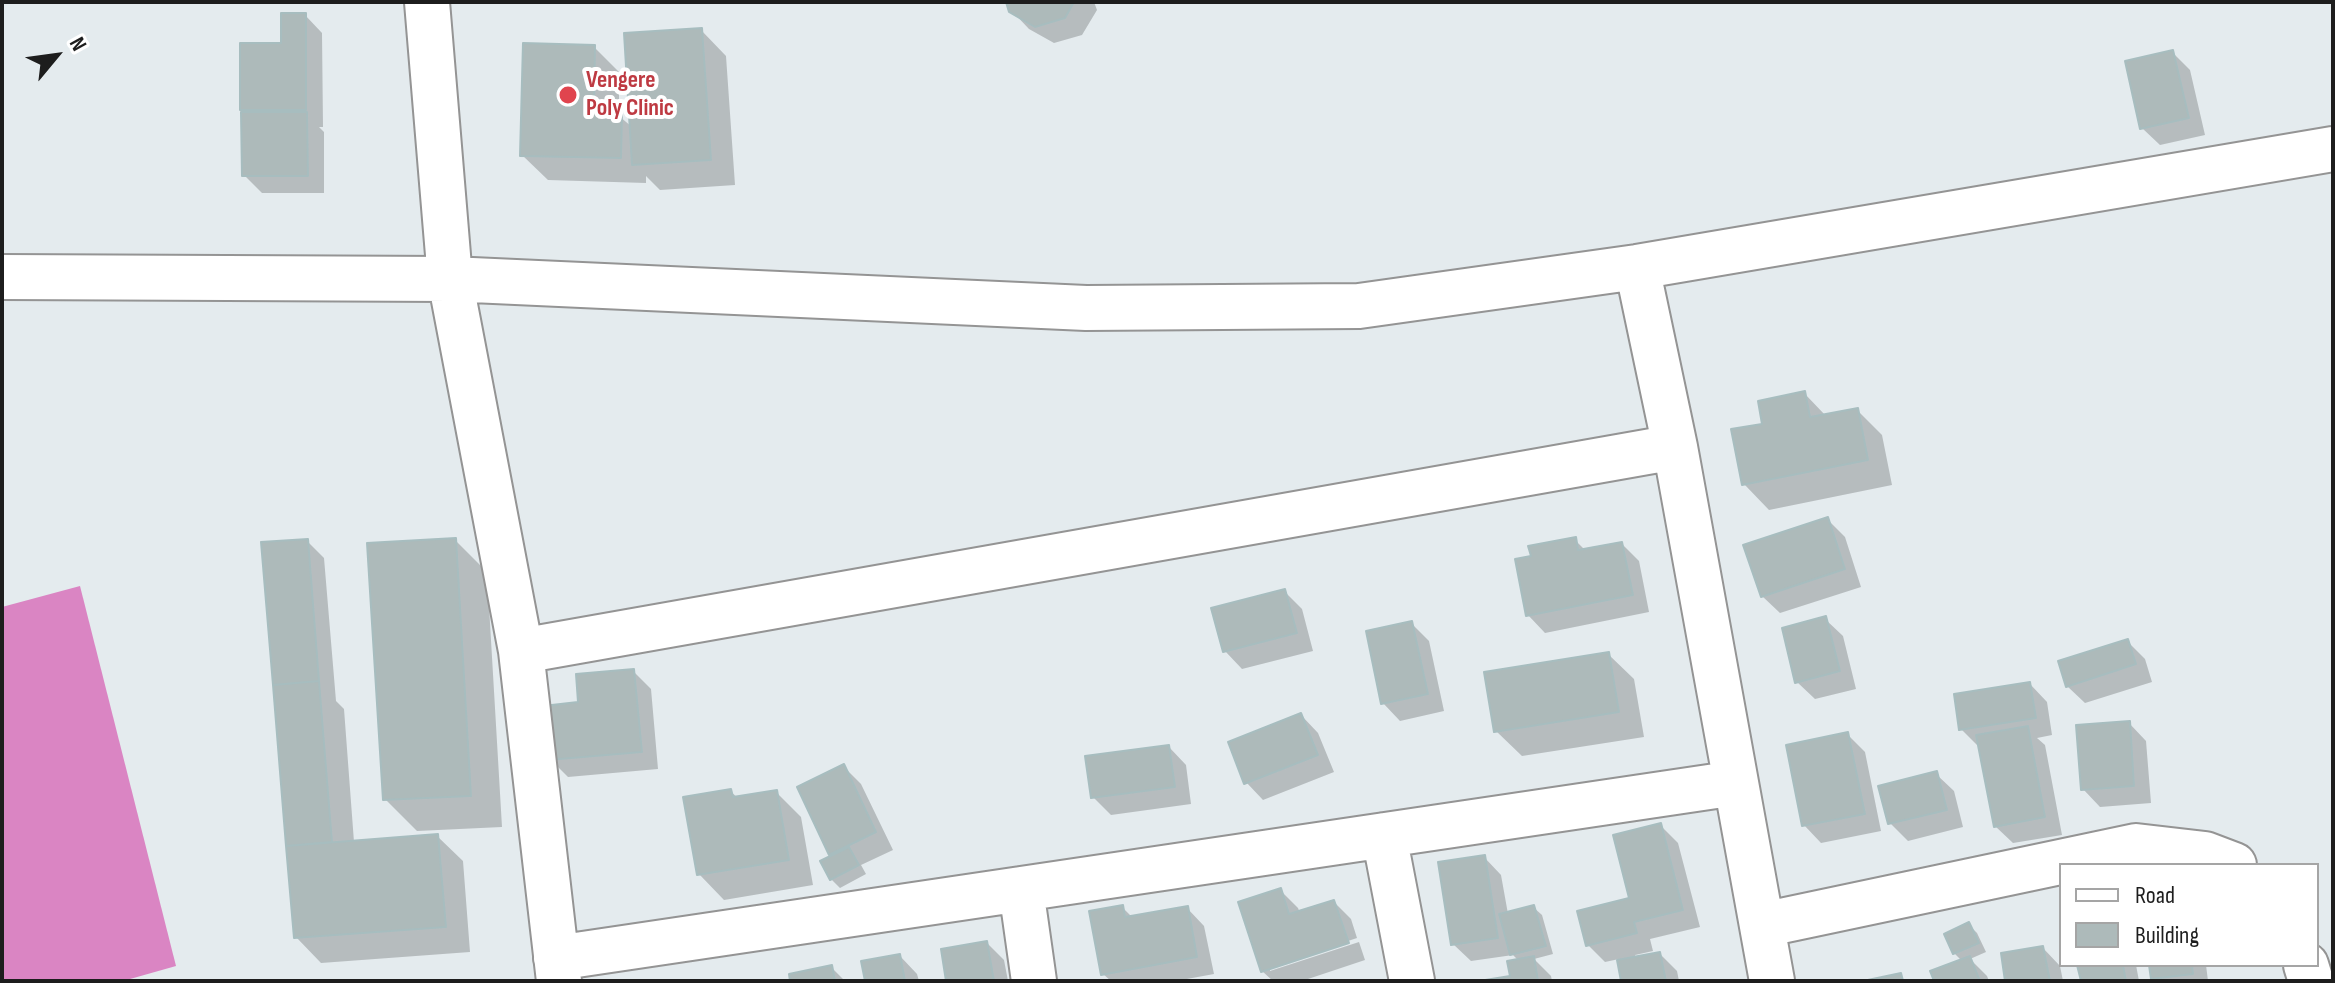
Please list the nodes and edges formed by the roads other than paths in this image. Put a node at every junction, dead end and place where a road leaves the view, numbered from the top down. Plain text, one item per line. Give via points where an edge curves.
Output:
1 (427, 2) edge
2 (2333, 149) edge
3 (1637, 267) junction
4 (2, 277) edge
5 (450, 279) junction
6 (1675, 447) junction
7 (521, 651) junction
8 (1736, 783) junction
9 (1384, 835) junction
10 (2229, 863) edge
11 (1021, 889) junction
12 (1762, 925) junction
13 (558, 969) edge
14 (1034, 981) edge
15 (1412, 981) edge
16 (1772, 981) edge

1 - 5 street
2 - 3 street
3 - 5 street via 1359,306 1086,308
3 - 6 street
4 - 5 street
5 - 7 street
6 - 7 street
6 - 8 street
7 - 13 street
8 - 9 street
8 - 12 street
9 - 11 street
9 - 15 street
10 - 12 street via 2205,854 2136,846
11 - 13 street
11 - 14 street
12 - 16 street

